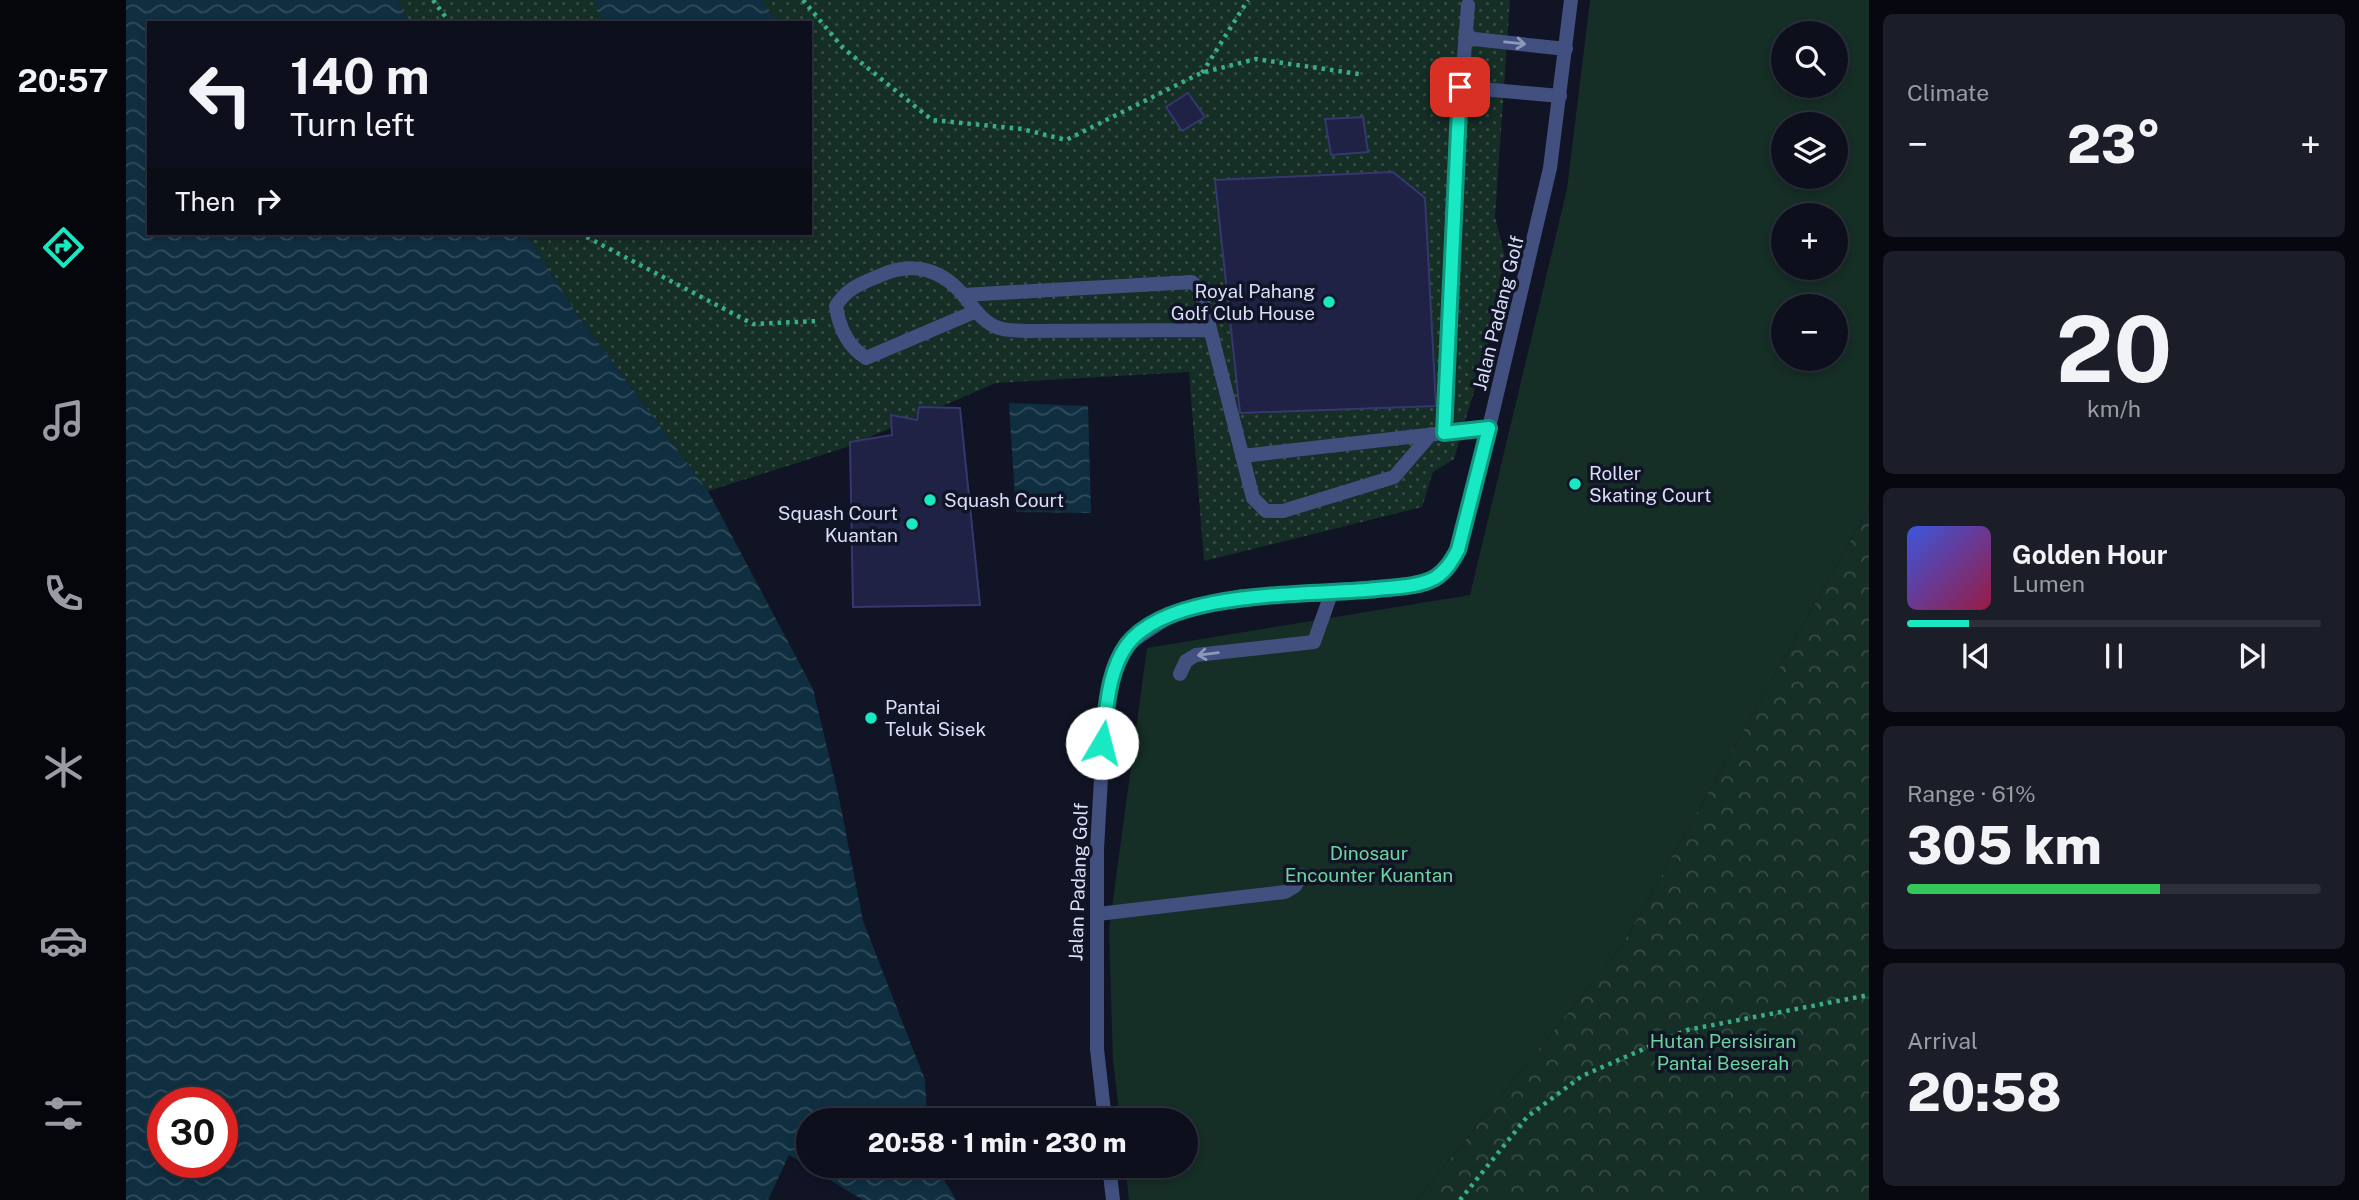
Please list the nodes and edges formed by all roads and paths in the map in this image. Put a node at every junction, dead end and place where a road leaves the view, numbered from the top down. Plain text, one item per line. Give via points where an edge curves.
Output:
1 (433, 0) edge
2 (803, 0) edge
3 (1248, 0) edge
4 (1571, 0) edge
5 (1468, 5) dead end
6 (449, 21) edge
7 (1465, 38) junction
8 (1566, 48) junction
9 (1201, 74) junction
10 (1359, 74) dead end
11 (1460, 87) junction
12 (1560, 96) junction
13 (583, 235) edge
14 (963, 295) junction
15 (974, 312) junction
16 (838, 320) junction
17 (1209, 330) junction
18 (1489, 428) junction
19 (1438, 433) junction
20 (1242, 456) junction
21 (1331, 594) junction
22 (1180, 674) dead end
23 (1302, 874) dead end
24 (1098, 914) junction
25 (1869, 995) edge
26 (1104, 1108) edge
27 (1110, 1178) edge
28 (1113, 1200) edge
29 (1460, 1200) edge

1 - 6 path
2 - 9 path via 843,48 932,120 1022,129 1066,140
3 - 9 path
4 - 8 street, Jalan Padang Golf
5 - 7 street
7 -> 8 street
7 - 11 street
8 - 12 street, Jalan Padang Golf
9 - 10 path via 1256,59
11 - 12 street
11 - 19 street
12 - 18 street, Jalan Padang Golf via 1534,249
13 - 16 path via 753,324
14 - 15 street
14 - 16 street via 934,272 913,266 893,269 846,291 836,306
14 - 17 street via 1192,282 1200,289
15 - 16 street via 866,358 852,349
15 - 17 street via 998,328 1026,331
17 - 20 street
18 - 19 street
18 - 21 street, Jalan Padang Golf via 1464,534 1449,566 1424,583
19 - 20 street
19 - 20 street via 1394,477 1283,511 1266,511 1253,498
21 -> 22 street via 1314,642 1196,655 1186,661
21 - 24 street, Jalan Padang Golf via 1241,596 1199,606 1172,615 1128,644 1111,677 1102,743
23 - 24 street via 1285,892
24 - 26 street, Jalan Padang Golf via 1097,1049
25 - 29 path via 1687,1030 1582,1076 1527,1117
27 - 28 street

